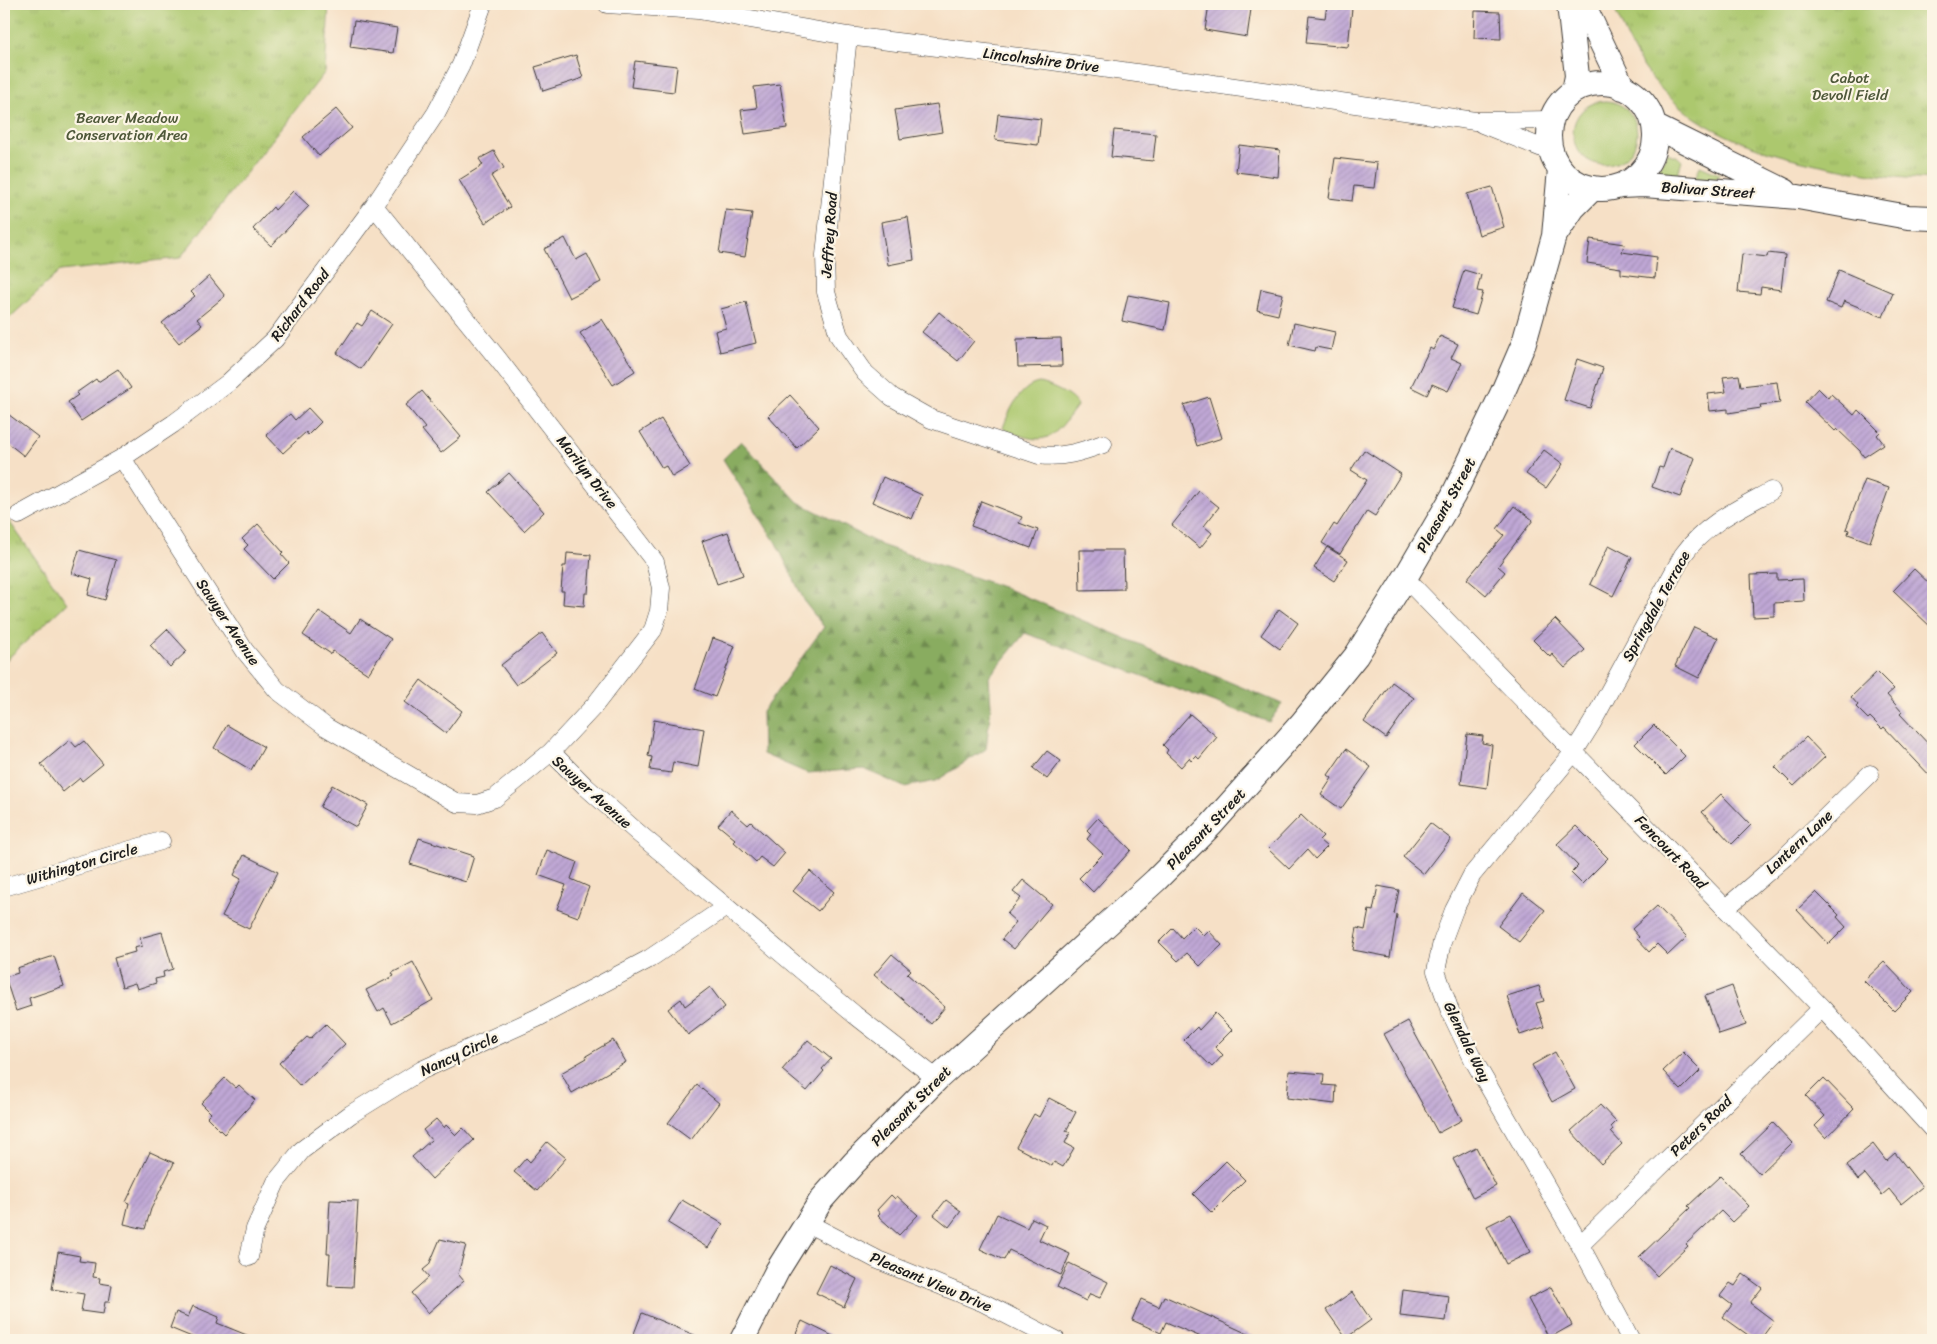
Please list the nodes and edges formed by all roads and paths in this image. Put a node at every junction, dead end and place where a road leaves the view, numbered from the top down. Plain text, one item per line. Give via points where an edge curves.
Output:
1 (483, 4) edge
2 (607, 4) edge
3 (1569, 4) edge
4 (1583, 4) edge
5 (698, 7) edge
6 (848, 36) junction
7 (1623, 88) junction
8 (1574, 91) junction
9 (1551, 120) junction
10 (1475, 121) junction
11 (1654, 126) junction
12 (1556, 160) junction
13 (1618, 187) junction
14 (1593, 188) junction
15 (1798, 196) junction
16 (374, 206) junction
17 (1933, 218) edge
18 (1554, 236) junction
19 (1103, 444) dead end
20 (122, 458) junction
21 (1771, 491) dead end
22 (19, 516) dead end
23 (1405, 578) junction
24 (552, 752) junction
25 (1574, 752) junction
26 (1870, 774) dead end
27 (161, 841) dead end
28 (4, 887) edge
29 (726, 907) junction
30 (1726, 908) junction
31 (1822, 1008) junction
32 (937, 1079) junction
33 (1933, 1130) edge
34 (807, 1223) junction
35 (1580, 1245) junction
36 (249, 1257) dead end
37 (742, 1340) edge
38 (1056, 1340) edge
39 (1631, 1340) edge

1 - 16 street, Richard Road via 461,65 436,113
2 - 5 street, Lincolnshire Drive
3 - 8 main road via 1577,76
4 - 7 main road
5 - 6 street, Lincolnshire Drive
6 - 10 street, Lincolnshire Drive via 1052,61
6 - 19 street, Jeffrey Road via 825,256 826,292 839,336 865,373 892,397 931,419 1039,455 1073,454
7 - 8 main road via 1598,83
7 - 11 main road via 1644,103
8 - 9 main road via 1556,109
9 - 10 street, Lincolnshire Drive
9 - 12 main road via 1549,133
10 - 12 street, Lincolnshire Drive
11 - 13 main road via 1653,152 1648,163 1630,181
11 - 15 main road, Bolivar Street
12 - 14 main road via 1570,178
12 - 18 main road, Pleasant Street
13 - 14 main road
13 - 15 main road, Bolivar Street via 1644,185
14 - 18 main road, Pleasant Street via 1573,208
15 - 17 main road, Bolivar Street via 1908,217
16 - 20 street, Richard Road via 275,339 228,383
16 - 24 street, Marilyn Drive via 498,359 655,562 661,588 653,630 594,706
18 - 23 main road, Pleasant Street via 1524,343 1502,394 1453,496
20 - 22 street, Richard Road
20 - 24 street, Sawyer Avenue via 245,650 277,690 326,727 457,803 477,804 495,798
21 - 25 street, Springdale Terrace via 1727,514 1690,545 1675,566
23 - 25 street, Fencourt Road
23 - 32 main road, Pleasant Street via 1356,656 1237,797 1156,880
24 - 29 street, Sawyer Avenue via 618,816
25 - 30 street, Fencourt Road
25 - 35 street, Glendale Way via 1472,875 1442,942 1436,971 1474,1061
26 - 30 street, Lantern Lane via 1785,857
27 - 28 street, Withington Circle
29 - 32 street, Sawyer Avenue
29 - 36 street, Nancy Circle via 649,959 537,1018 422,1070 351,1114 302,1150 276,1182 255,1229
30 - 31 street, Fencourt Road
31 - 33 street, Fencourt Road
31 - 35 street, Peters Road
32 - 34 main road, Pleasant Street via 854,1163 822,1199
34 - 37 main road, Pleasant Street via 777,1271
34 - 38 street, Pleasant View Drive via 878,1260 984,1303
35 - 39 street, Glendale Way

